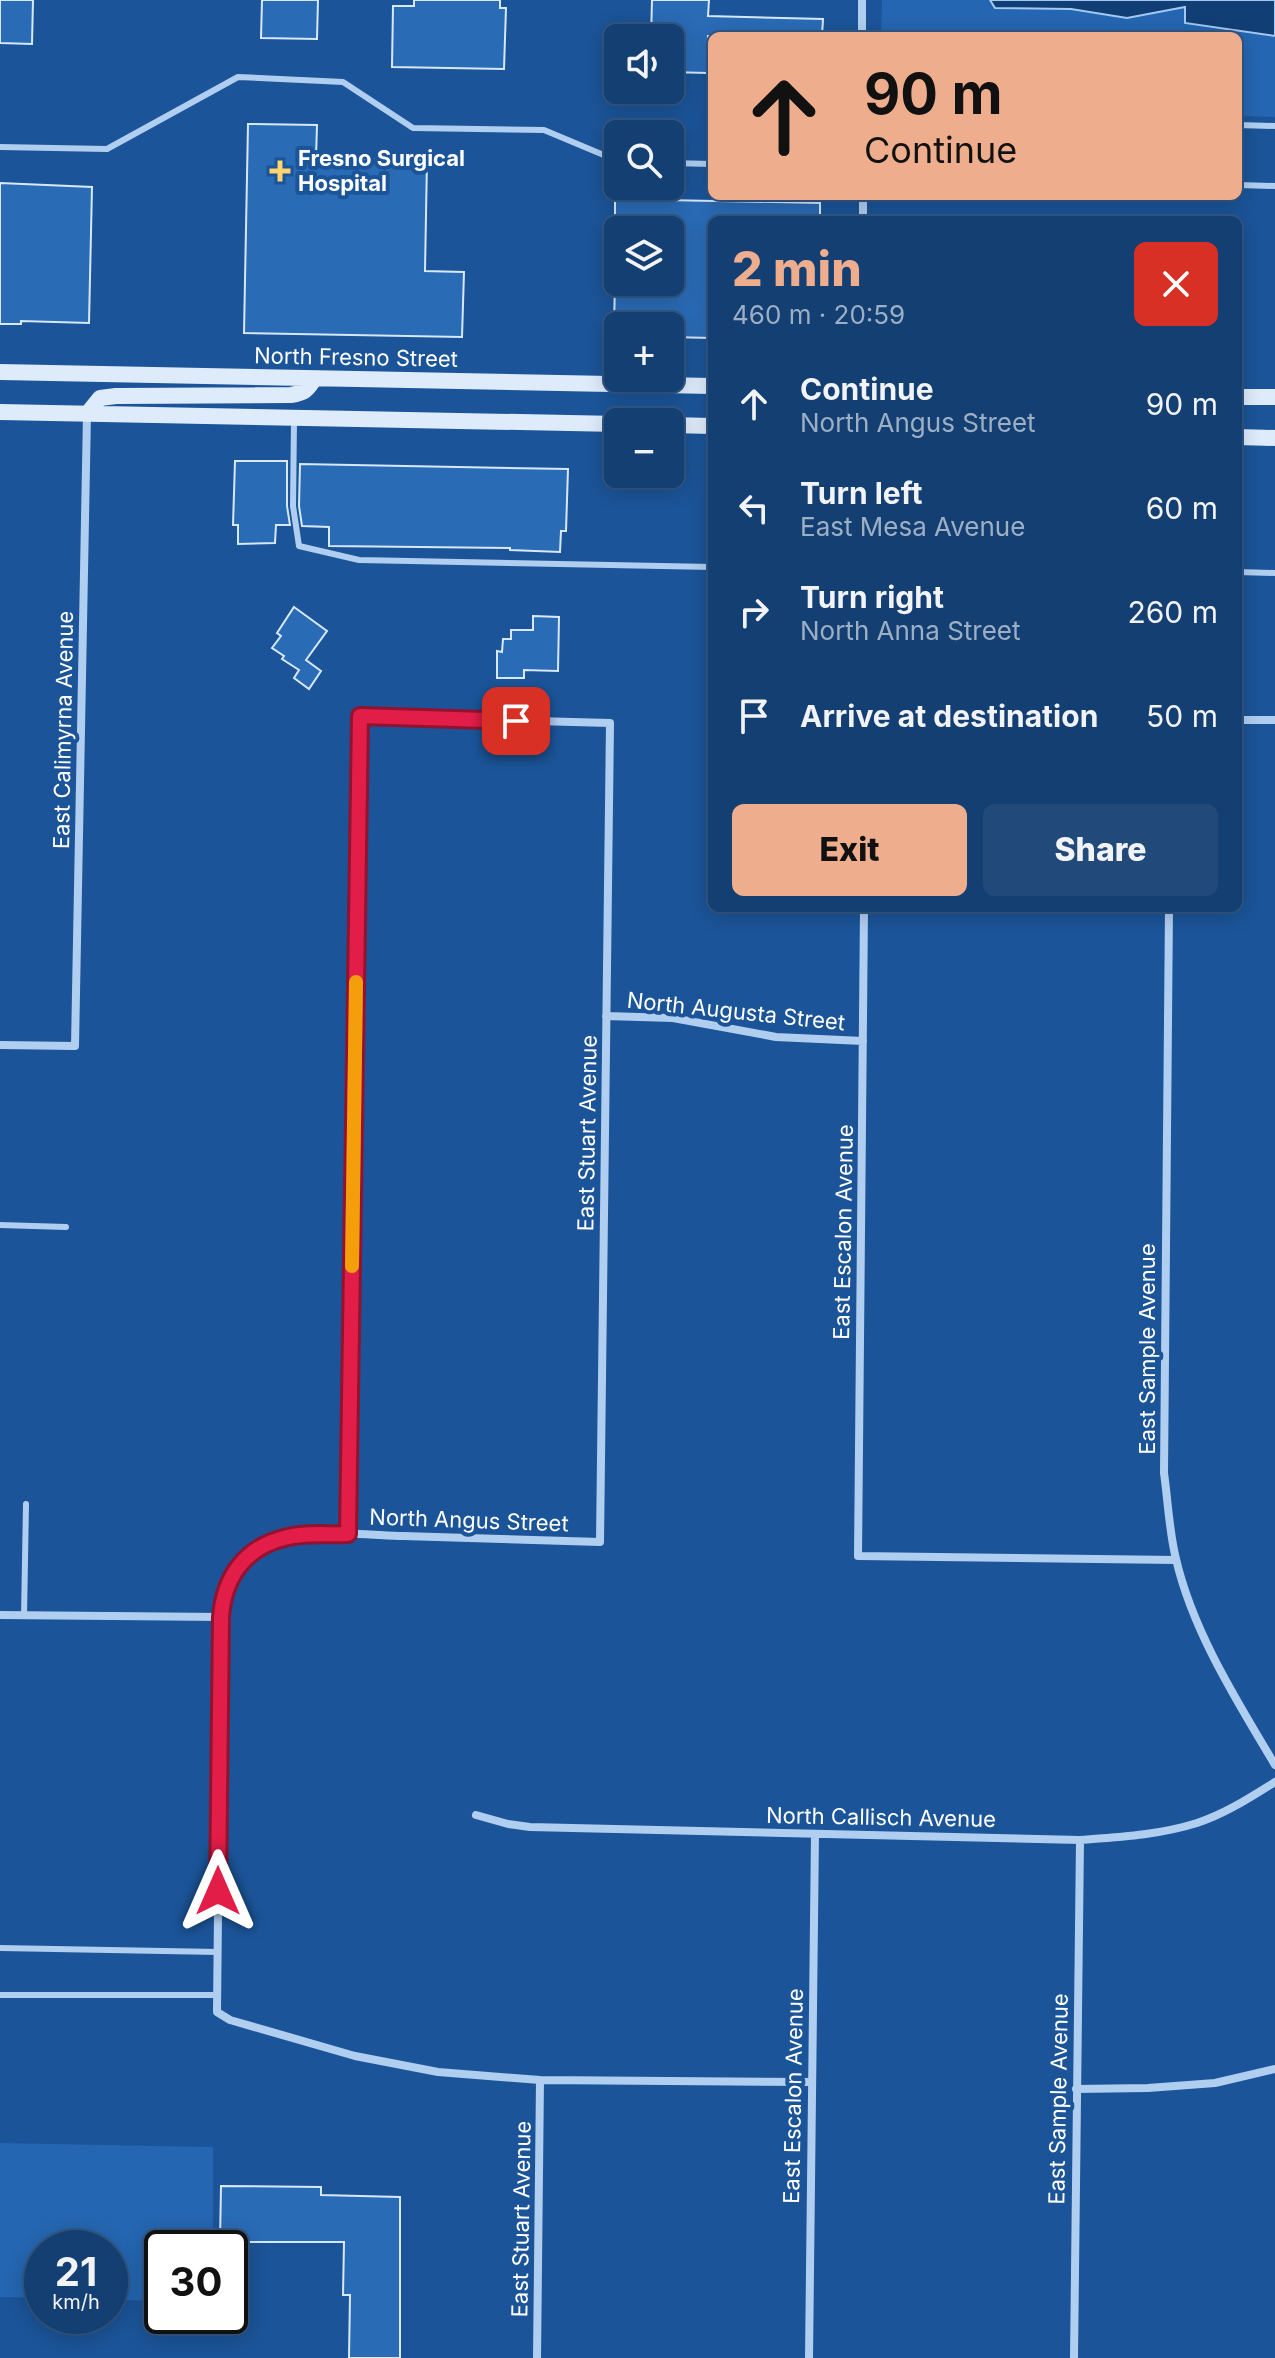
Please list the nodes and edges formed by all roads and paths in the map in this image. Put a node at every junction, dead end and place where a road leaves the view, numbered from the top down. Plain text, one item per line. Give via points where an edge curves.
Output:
1 (862, 0) edge
2 (862, 32) edge
3 (1242, 125) edge
4 (1275, 126) edge
5 (0, 147) edge
6 (604, 155) edge
7 (684, 163) edge
8 (708, 164) edge
9 (1242, 185) edge
10 (1275, 186) edge
11 (0, 372) edge
12 (314, 379) junction
13 (708, 386) edge
14 (1242, 397) edge
15 (1275, 397) edge
16 (0, 412) edge
17 (87, 414) junction
18 (294, 418) junction
19 (604, 424) edge
20 (684, 425) edge
21 (708, 426) edge
22 (1242, 437) edge
23 (1275, 438) edge
24 (708, 567) edge
25 (1242, 572) edge
26 (1275, 573) edge
27 (1242, 720) edge
28 (1275, 720) edge
29 (864, 912) edge
30 (1169, 912) edge
31 (606, 1016) junction
32 (863, 1041) junction
33 (0, 1045) edge
34 (0, 1225) edge
35 (66, 1227) dead end
36 (26, 1504) dead end
37 (348, 1534) junction
38 (600, 1542) joint
39 (1176, 1560) junction
40 (0, 1615) edge
41 (24, 1616) junction
42 (221, 1617) junction
43 (1275, 1765) edge
44 (1275, 1782) edge
45 (476, 1815) dead end
46 (815, 1834) junction
47 (1080, 1840) junction
48 (0, 1948) edge
49 (218, 1952) junction
50 (0, 1995) edge
51 (216, 1995) junction
52 (1275, 2069) edge
53 (540, 2080) junction
54 (811, 2082) junction
55 (1076, 2089) junction
56 (537, 2358) edge
57 (809, 2358) edge
58 (1074, 2358) edge

1 - 2 street
3 - 4 lane
5 - 6 lane via 107,149 238,77 343,82 413,128 544,130
7 - 8 lane
9 - 10 lane
11 - 12 main road, North Fresno Street
12 - 13 main road, North Fresno Street
12 - 17 main road via 307,390 291,395 100,398
14 - 15 main road
16 - 17 main road
17 - 18 main road
17 - 33 street, East Calimyrna Avenue via 75,1046
18 - 19 main road
18 - 24 lane via 293,506 299,546 359,560
20 - 21 main road
22 - 23 main road
25 - 26 lane
27 - 28 street
29 - 32 street, East Escalon Avenue
30 - 39 street, East Sample Avenue via 1164,1473
31 - 32 street, North Augusta Street via 673,1018 776,1037
31 - 37 street, East Stuart Avenue via 610,723 360,716
31 - 38 street, East Stuart Avenue
32 - 39 street, East Escalon Avenue via 858,1556
34 - 35 lane
36 - 41 lane
37 - 38 street, North Angus Street
37 - 42 street, North Angus Street via 286,1537 249,1556 226,1586
39 - 43 street, East Sample Avenue via 1222,1675
40 - 41 street
41 - 42 street
42 - 49 street, North Angus Street
44 - 47 street, North Callisch Avenue via 1199,1822 1141,1836
45 - 46 street, North Callisch Avenue via 530,1827
46 - 47 street, North Callisch Avenue
46 - 54 street, East Escalon Avenue
47 - 55 street, East Sample Avenue
48 - 49 lane
49 - 51 street, North Angus Street
50 - 51 lane
51 - 53 street, North Angus Street via 217,2012 230,2020 355,2056 438,2072
52 - 55 street via 1215,2083
53 - 54 street
53 - 56 street, East Stuart Avenue
54 - 57 street, East Escalon Avenue
55 - 58 street, East Sample Avenue

